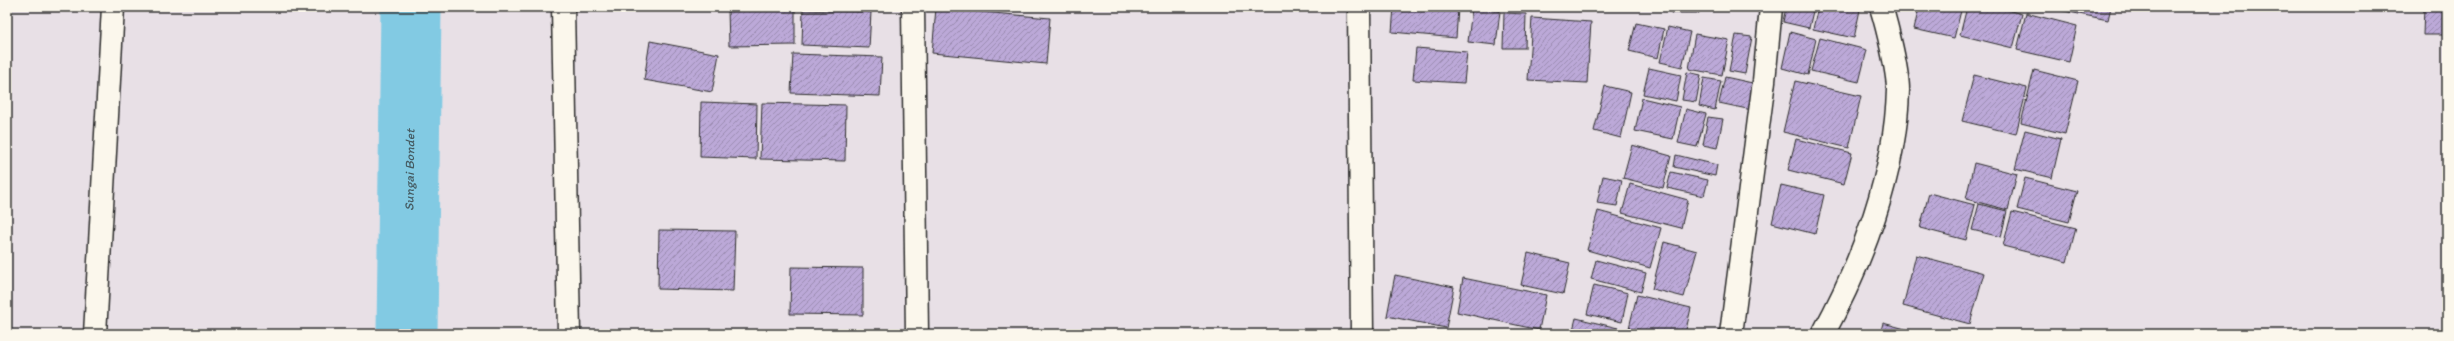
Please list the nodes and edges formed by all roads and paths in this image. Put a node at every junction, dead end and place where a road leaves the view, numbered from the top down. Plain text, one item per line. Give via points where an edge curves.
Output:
1 (113, 7) edge
2 (563, 7) edge
3 (913, 7) edge
4 (1359, 7) edge
5 (1771, 7) edge
6 (1881, 7) edge
7 (95, 334) edge
8 (569, 334) edge
9 (917, 334) edge
10 (1362, 334) edge
11 (1731, 334) edge
12 (1823, 334) edge

1 - 7 street
2 - 8 street
3 - 9 street
4 - 10 street
5 - 11 street via 1764,81
6 - 12 street via 1898,88 1887,175 1847,289

